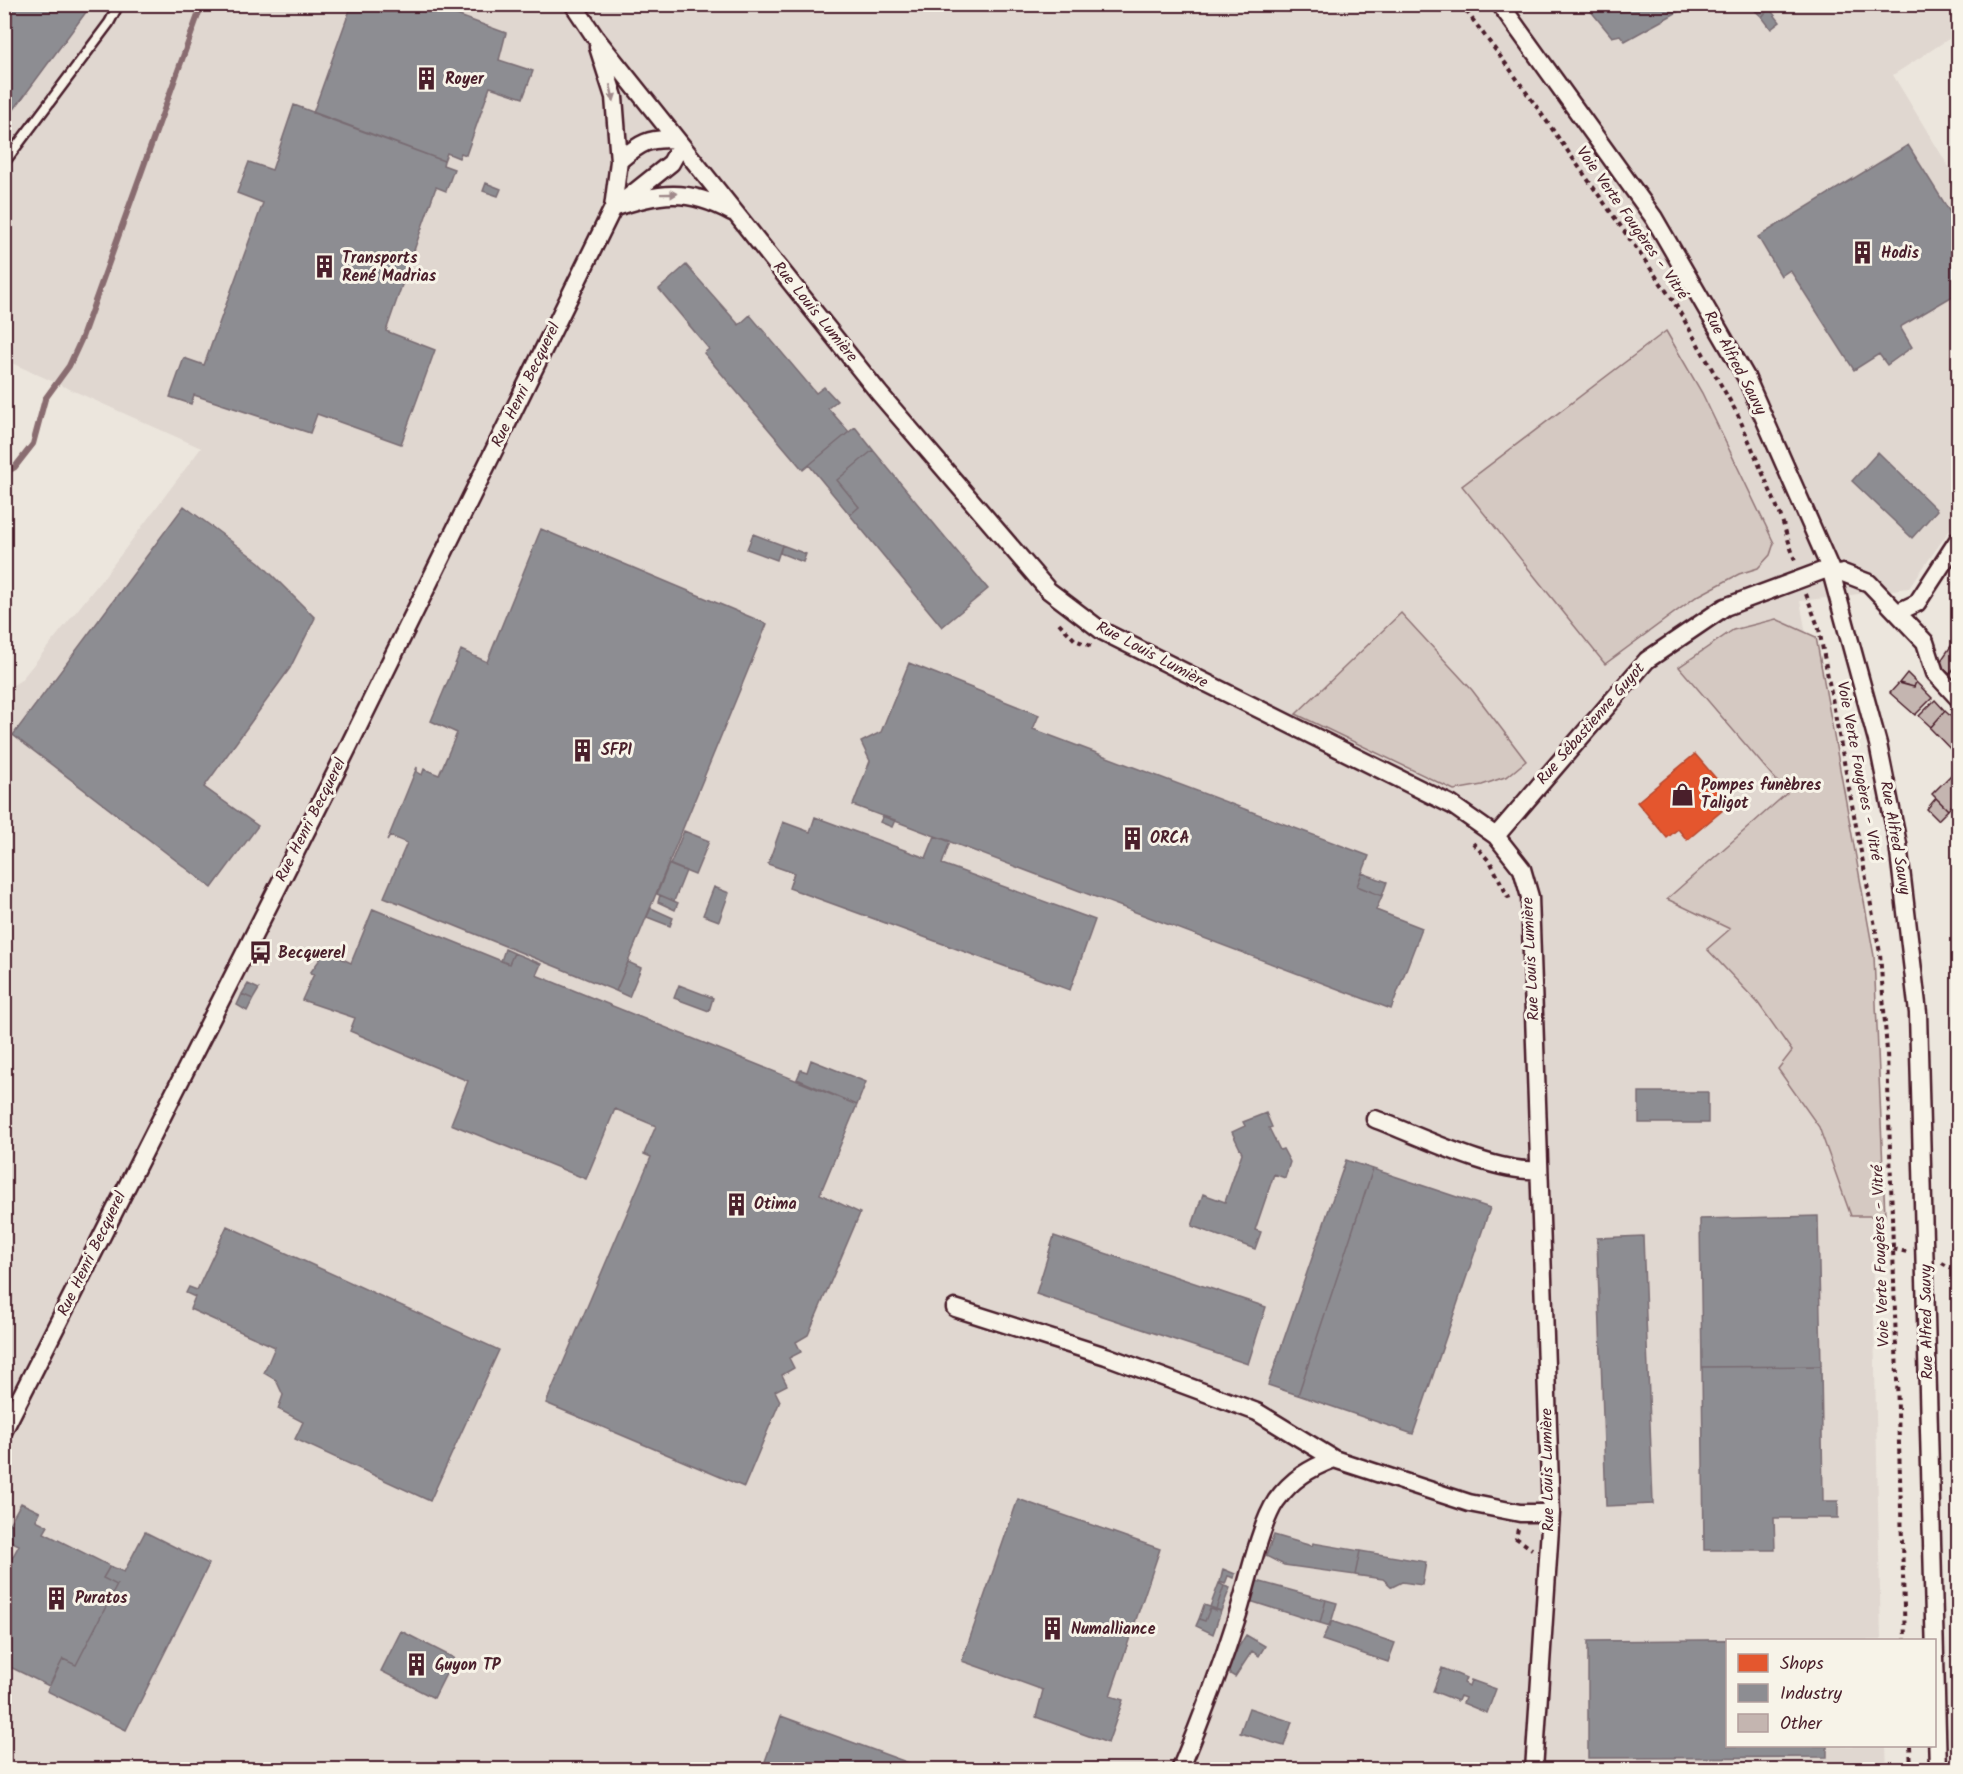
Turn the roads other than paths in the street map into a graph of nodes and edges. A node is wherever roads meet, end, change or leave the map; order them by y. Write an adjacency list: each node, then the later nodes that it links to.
1 (119, 4): 7 (lane)
2 (573, 4): 4 (street, Rue Louis Lumière)
3 (1500, 4): 11 (street, Rue Alfred Sauvy)
4 (595, 37): 5 (street, Rue Louis Lumière); 6 (street, Rue Henri Becquerel, one-way to 6)
5 (679, 142): 6 (street); 8 (street, Rue Henri Becquerel); 9 (street, Rue Louis Lumière)
6 (619, 161): 8 (street, Rue Henri Becquerel)
7 (4, 163)
8 (613, 208): 9 (street, one-way to 9); 18 (street, Rue Henri Becquerel)
9 (736, 214): 14 (street, Rue Louis Lumière)
10 (1959, 540): 12 (street)
11 (1831, 571): 12 (street); 14 (street, Rue Sébastienne Guyot); 21 (street, Rue Alfred Sauvy)
12 (1898, 612): 13 (street)
13 (1959, 698)
14 (1496, 836): 16 (street, Rue Louis Lumière)
15 (1375, 1119): 16 (street)
16 (1539, 1170): 20 (street, Rue Louis Lumière)
17 (955, 1308): 19 (street)
18 (4, 1430)
19 (1334, 1459): 20 (street); 23 (street)
20 (1551, 1513): 24 (street, Rue Louis Lumière)
21 (1935, 1639)
22 (1936, 1694): 25 (street, Rue Alfred Sauvy)
23 (1180, 1770)
24 (1534, 1770)
25 (1938, 1770)

